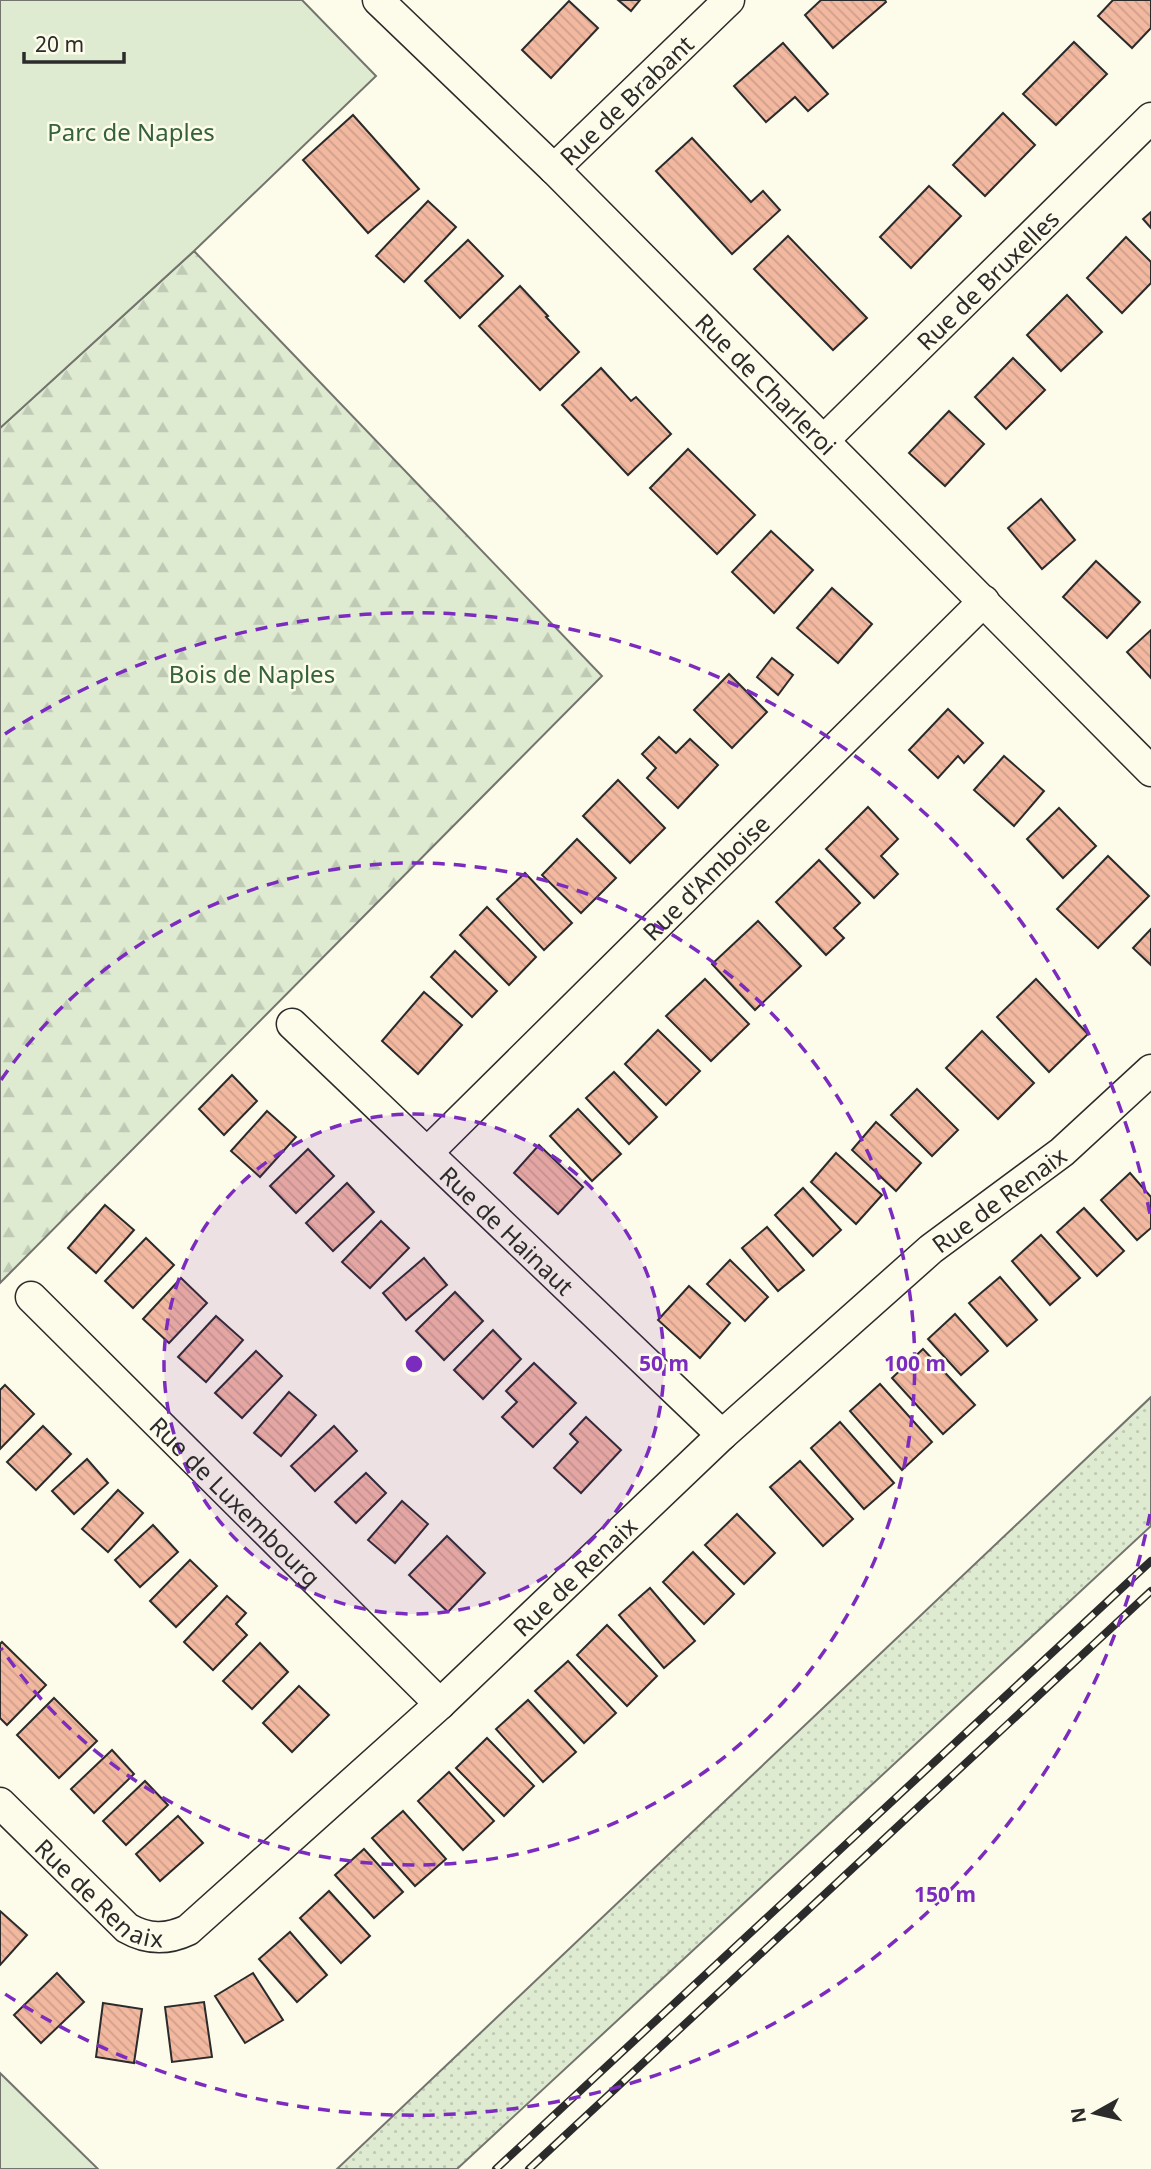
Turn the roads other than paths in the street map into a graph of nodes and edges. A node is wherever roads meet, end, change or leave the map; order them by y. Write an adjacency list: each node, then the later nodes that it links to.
1 (377, 0): 4 (street, Rue de Charleroi)
2 (729, 0): 4 (street, Rue de Brabant)
3 (1151, 118): 5 (street, Rue de Bruxelles)
4 (554, 169): 5 (street, Rue de Charleroi)
5 (824, 440): 6 (street, Rue de Charleroi)
6 (984, 601): 7 (street, Rue de Charleroi); 10 (street, Rue d'Amboise)
7 (1151, 771)
8 (292, 1024): 10 (street, Rue de Hainaut)
9 (1151, 1070): 12 (street, Rue de Renaix)
10 (427, 1153): 12 (street, Rue de Hainaut)
11 (31, 1297): 13 (street, Rue de Luxembourg)
12 (722, 1435): 13 (street, Rue de Renaix)
13 (440, 1704): 14 (street, Rue de Renaix)
14 (0, 1803)

